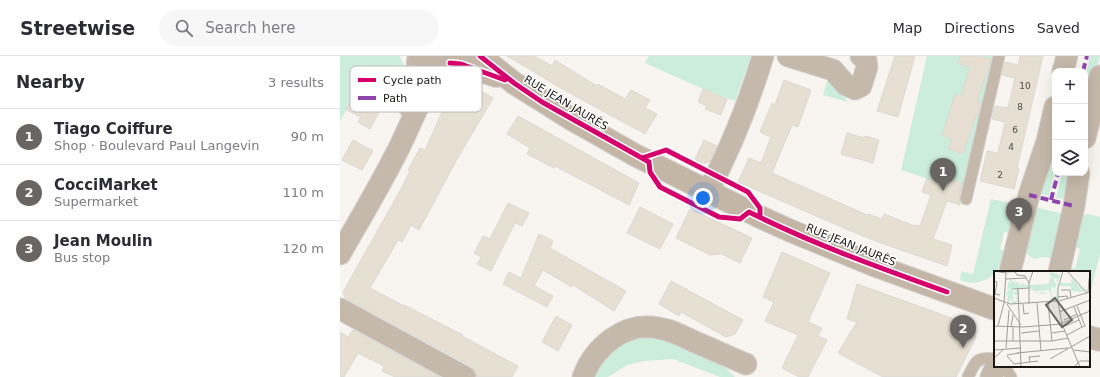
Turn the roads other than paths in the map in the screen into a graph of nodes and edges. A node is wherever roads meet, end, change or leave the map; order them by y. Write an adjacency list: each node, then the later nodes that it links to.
1 (420, 56): 9 (main road); 10 (street)
2 (480, 56): 16 (main road)
3 (763, 56): 23 (street)
4 (788, 56): 13 (street)
5 (856, 56): 13 (street)
6 (861, 56): 13 (street)
7 (999, 56): 24 (lane)
8 (1067, 56): 12 (street)
9 (451, 61): 11 (main road)
10 (418, 66)
11 (468, 66)
12 (1064, 68)
13 (833, 70)
14 (482, 71): 16 (main road)
15 (1100, 76): 20 (street)
16 (514, 83): 23 (main road, RUE JEAN JAURÈS)
17 (408, 112): 21 (street)
18 (416, 112): 21 (street)
19 (1052, 120): 26 (street)
20 (1088, 126)
21 (399, 148): 25 (street)
22 (1078, 176): 27 (street)
23 (708, 191): 29 (main road, RUE JEAN JAURÈS)
24 (966, 200)
25 (340, 254)
26 (1010, 271)
27 (1059, 271)
28 (340, 309): 36 (street)
29 (994, 309)
30 (1090, 337): 31 (main road)
31 (1100, 340)
32 (994, 359): 38 (lane)
33 (746, 364): 37 (street)
34 (996, 367): 39 (street)
35 (1005, 367): 40 (lane)
36 (465, 377)
37 (583, 377)
38 (968, 377)
39 (991, 377)
40 (1011, 377)

